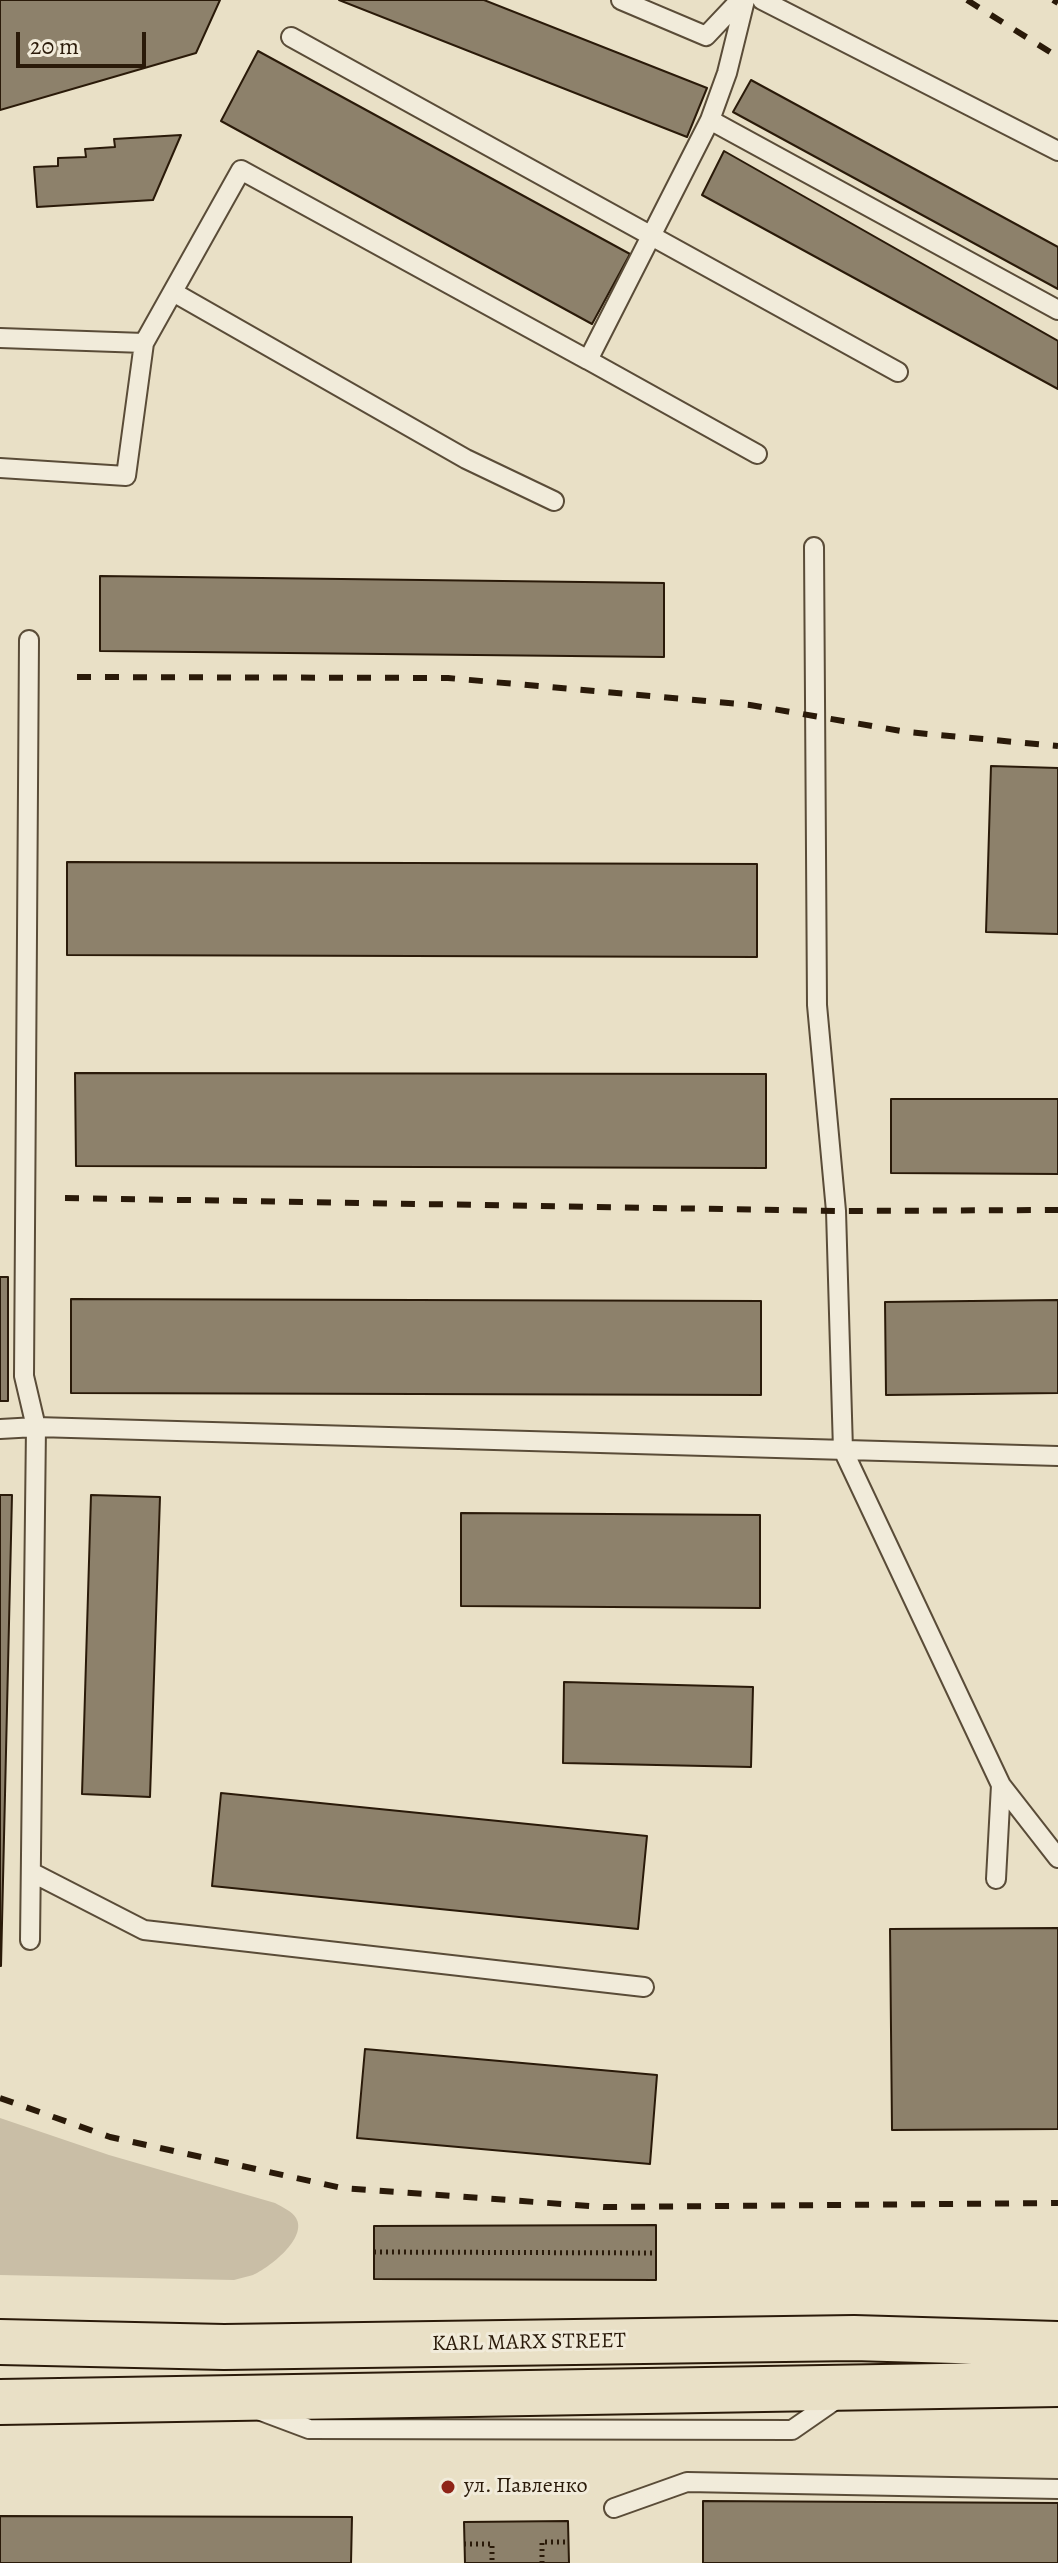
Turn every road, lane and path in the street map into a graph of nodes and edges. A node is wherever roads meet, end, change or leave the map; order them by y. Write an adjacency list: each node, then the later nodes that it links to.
1 (621, 0): 2 (lane)
2 (743, 0): 5 (lane)
3 (762, 0): 6 (lane)
4 (291, 37): 7 (lane)
5 (710, 120): 7 (lane); 9 (lane)
6 (1058, 151)
7 (652, 235): 12 (lane); 13 (lane)
8 (173, 292): 11 (lane); 12 (lane); 16 (lane)
9 (1058, 310)
10 (0, 338): 11 (lane)
11 (144, 343): 15 (lane)
12 (588, 360): 14 (lane)
13 (898, 372)
14 (757, 454)
15 (0, 468)
16 (554, 501)
17 (814, 547): 21 (lane)
18 (29, 640): 19 (lane)
19 (36, 1427): 20 (lane); 21 (lane); 25 (lane)
20 (0, 1429)
21 (843, 1450): 22 (lane); 23 (lane)
22 (1058, 1456)
23 (1001, 1785): 24 (lane); 26 (lane)
24 (1058, 1858)
25 (31, 1872): 27 (lane); 28 (lane)
26 (996, 1879)
27 (30, 1940)
28 (644, 1987)
29 (374, 2252): 30 (path)
30 (656, 2253)
31 (0, 2342): 32 (main road, KARL MARX STREET)
32 (1058, 2344)
33 (1058, 2384): 34 (main road)
34 (0, 2402)
35 (1058, 2489): 36 (lane)
36 (614, 2508)
37 (568, 2542): 40 (path)
38 (464, 2544): 39 (path)
39 (492, 2563)
40 (542, 2563)

